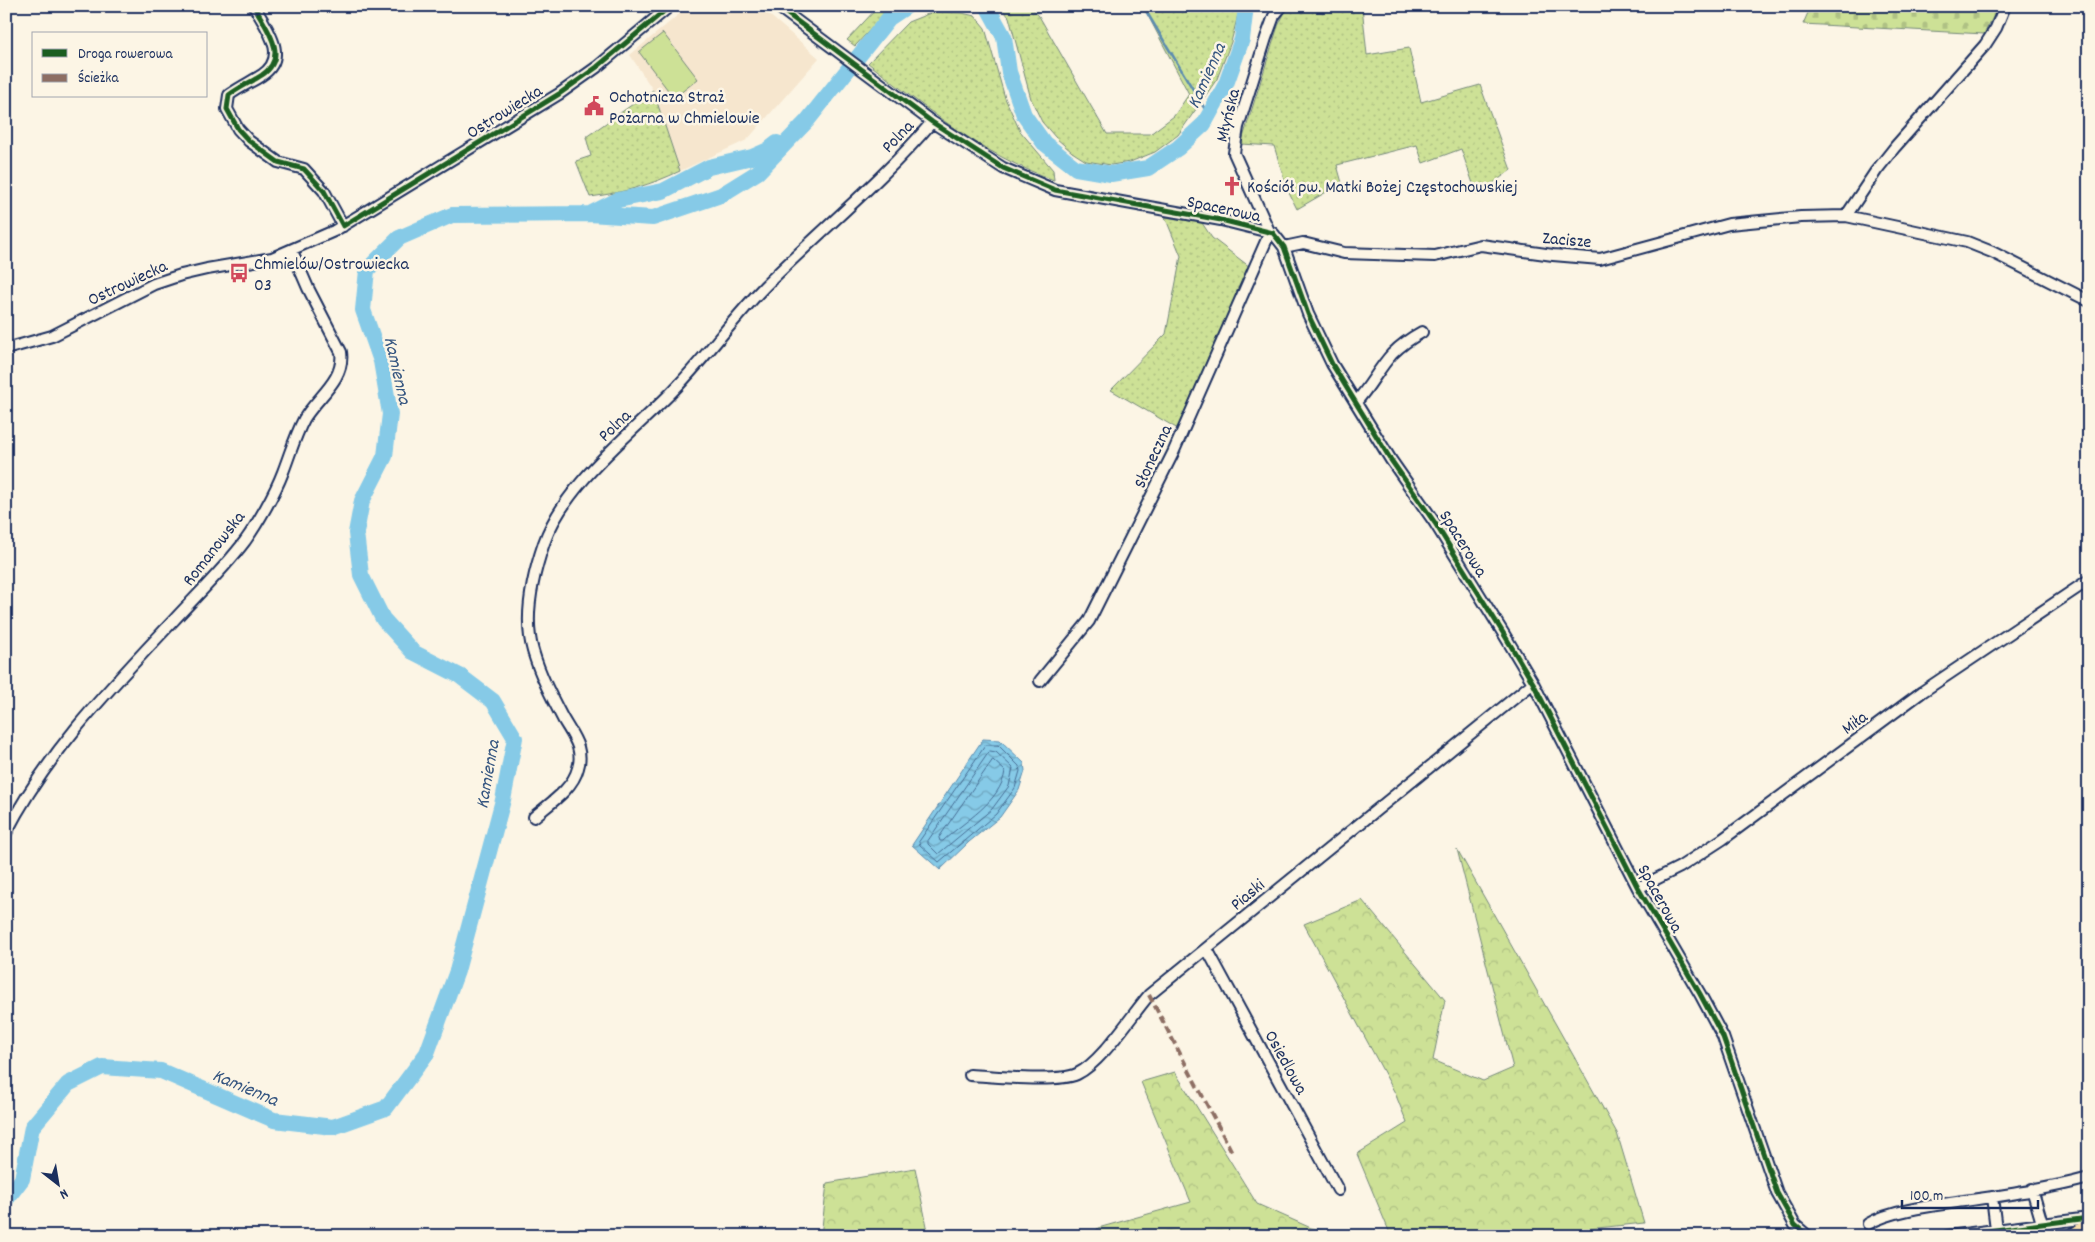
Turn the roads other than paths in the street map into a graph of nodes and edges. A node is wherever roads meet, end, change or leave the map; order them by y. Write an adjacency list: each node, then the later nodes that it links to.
1 (254, 6): 8 (street)
2 (670, 6): 8 (street, Ostrowiecka)
3 (777, 6): 6 (street, Spacerowa)
4 (1282, 6): 9 (street, Młyńska)
5 (2005, 6): 7 (street)
6 (932, 122): 9 (street, Spacerowa); 19 (street, Polna)
7 (1846, 216): 10 (street, Zacisze); 12 (street, Zacisze)
8 (343, 226): 11 (street, Ostrowiecka)
9 (1269, 231): 10 (street, Spacerowa); 17 (street, Słoneczna)
10 (1284, 248): 15 (street, Spacerowa)
11 (292, 251): 14 (street, Ostrowiecka); 20 (street, Romanowska)
12 (2089, 301)
13 (1422, 332): 15 (street)
14 (6, 349)
15 (1356, 402): 18 (street, Spacerowa)
16 (2089, 580): 21 (street, Miła)
17 (1040, 681)
18 (1533, 683): 21 (street, Spacerowa); 22 (street, Piaski)
19 (534, 817)
20 (6, 833)
21 (1638, 888): 33 (street, Spacerowa)
22 (1207, 949): 23 (street, Piaski); 26 (street, Osiedlowa)
23 (970, 1075)
24 (2089, 1178): 25 (street)
25 (2032, 1189): 27 (street); 30 (street)
26 (1338, 1190)
27 (1992, 1197): 29 (street); 32 (street)
28 (2089, 1218): 30 (street)
29 (1868, 1224)
30 (2042, 1224): 32 (street)
31 (2089, 1224): 35 (main road)
32 (1996, 1229): 34 (street)
33 (1808, 1236)
34 (1948, 1236)
35 (2072, 1236)

